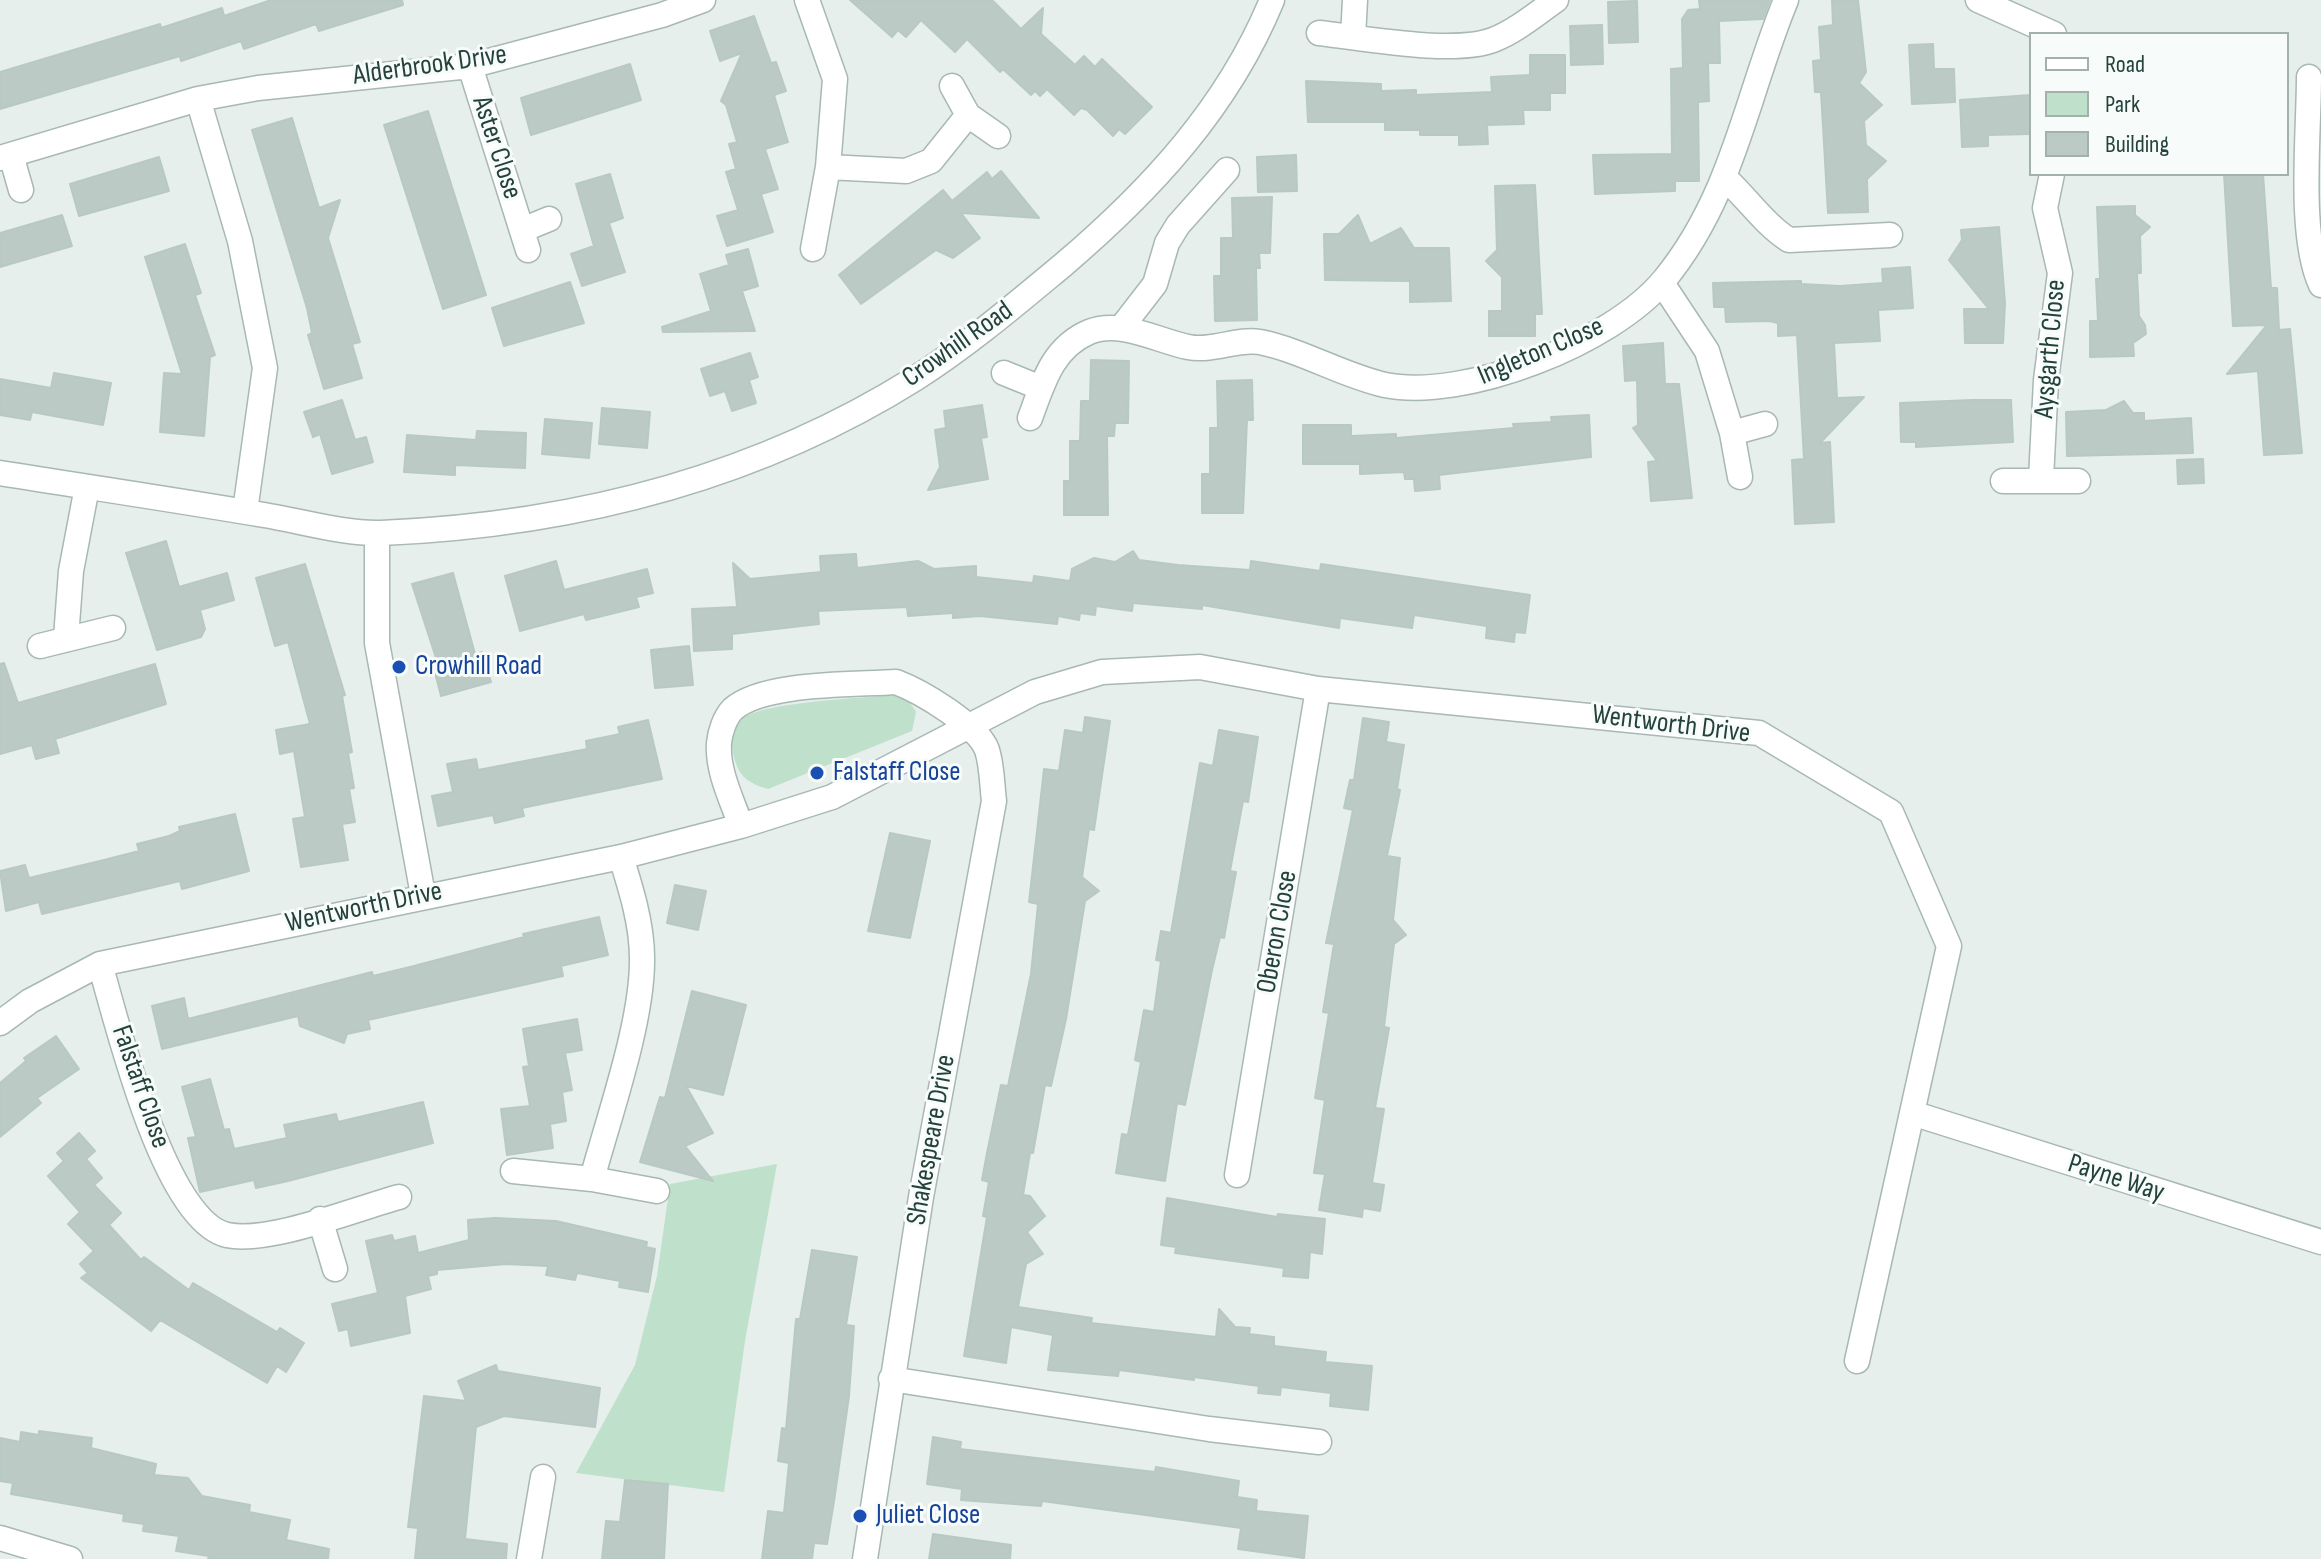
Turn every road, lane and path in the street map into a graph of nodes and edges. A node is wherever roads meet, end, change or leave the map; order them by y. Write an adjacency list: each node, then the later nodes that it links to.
1 (703, 0): 11 (street, Alderbrook Drive)
2 (807, 0): 18 (street)
3 (1272, 0): 41 (street, Crowhill Road)
4 (1355, 0): 10 (street)
5 (1556, 0): 10 (street)
6 (1786, 0): 21 (street, Ingleton Close)
7 (1978, 0): 8 (street)
8 (2050, 32)
9 (1319, 33): 10 (street)
10 (1353, 37)
11 (470, 66): 14 (street, Alderbrook Drive); 23 (street, Aster Close)
12 (2306, 78): 27 (street)
13 (952, 86): 15 (street)
14 (198, 99): 17 (street, Alderbrook Drive); 40 (street)
15 (968, 115): 16 (street); 18 (street)
16 (998, 136)
17 (5, 157): 22 (street, Alderbrook Drive)
18 (828, 167): 25 (street)
19 (1227, 170): 28 (street)
20 (2052, 176): 36 (street, Aysgarth Close)
21 (1724, 177): 24 (street); 26 (street, Ingleton Close)
22 (21, 190)
23 (549, 219)
24 (1890, 235)
25 (813, 249)
26 (1662, 283): 28 (street, Ingleton Close); 33 (street)
27 (2321, 285)
28 (1121, 328): 30 (street, Ingleton Close)
29 (1004, 373): 30 (street)
30 (1041, 388): 31 (street, Ingleton Close)
31 (1030, 418)
32 (1765, 424): 33 (street)
33 (1732, 433): 35 (street)
34 (0, 473): 39 (street, Crowhill Road)
35 (1740, 477)
36 (2041, 479): 37 (street); 38 (street)
37 (2003, 481)
38 (2078, 481)
39 (87, 487): 40 (street, Crowhill Road); 43 (street)
40 (245, 511): 41 (street, Crowhill Road)
41 (377, 533): 49 (street)
42 (113, 628): 43 (street)
43 (66, 638): 44 (street)
44 (40, 646)
45 (1318, 689): 46 (street, Wentworth Drive); 52 (street, Wentworth Drive); 54 (street, Oberon Close)
46 (970, 727): 47 (street, Wentworth Drive); 47 (street); 62 (street, Shakespeare Drive)
47 (741, 826): 48 (street, Wentworth Drive)
48 (621, 857): 49 (street, Wentworth Drive); 55 (street)
49 (423, 895): 50 (street, Wentworth Drive)
50 (100, 964): 51 (street, Wentworth Drive); 58 (street, Falstaff Close)
51 (0, 1023)
52 (1912, 1113): 59 (street, Payne Way); 61 (street, Wentworth Drive)
53 (513, 1171): 55 (street)
54 (1237, 1175)
55 (592, 1179): 56 (street)
56 (657, 1191)
57 (399, 1197): 58 (street, Falstaff Close)
58 (320, 1219): 60 (street)
59 (2321, 1242)
60 (335, 1269)
61 (1857, 1361)
62 (891, 1379): 63 (street); 68 (street, Shakespeare Drive)
63 (1319, 1442)
64 (543, 1477): 67 (street)
65 (0, 1538): 66 (street)
66 (70, 1559)
67 (529, 1559)
68 (865, 1559)

